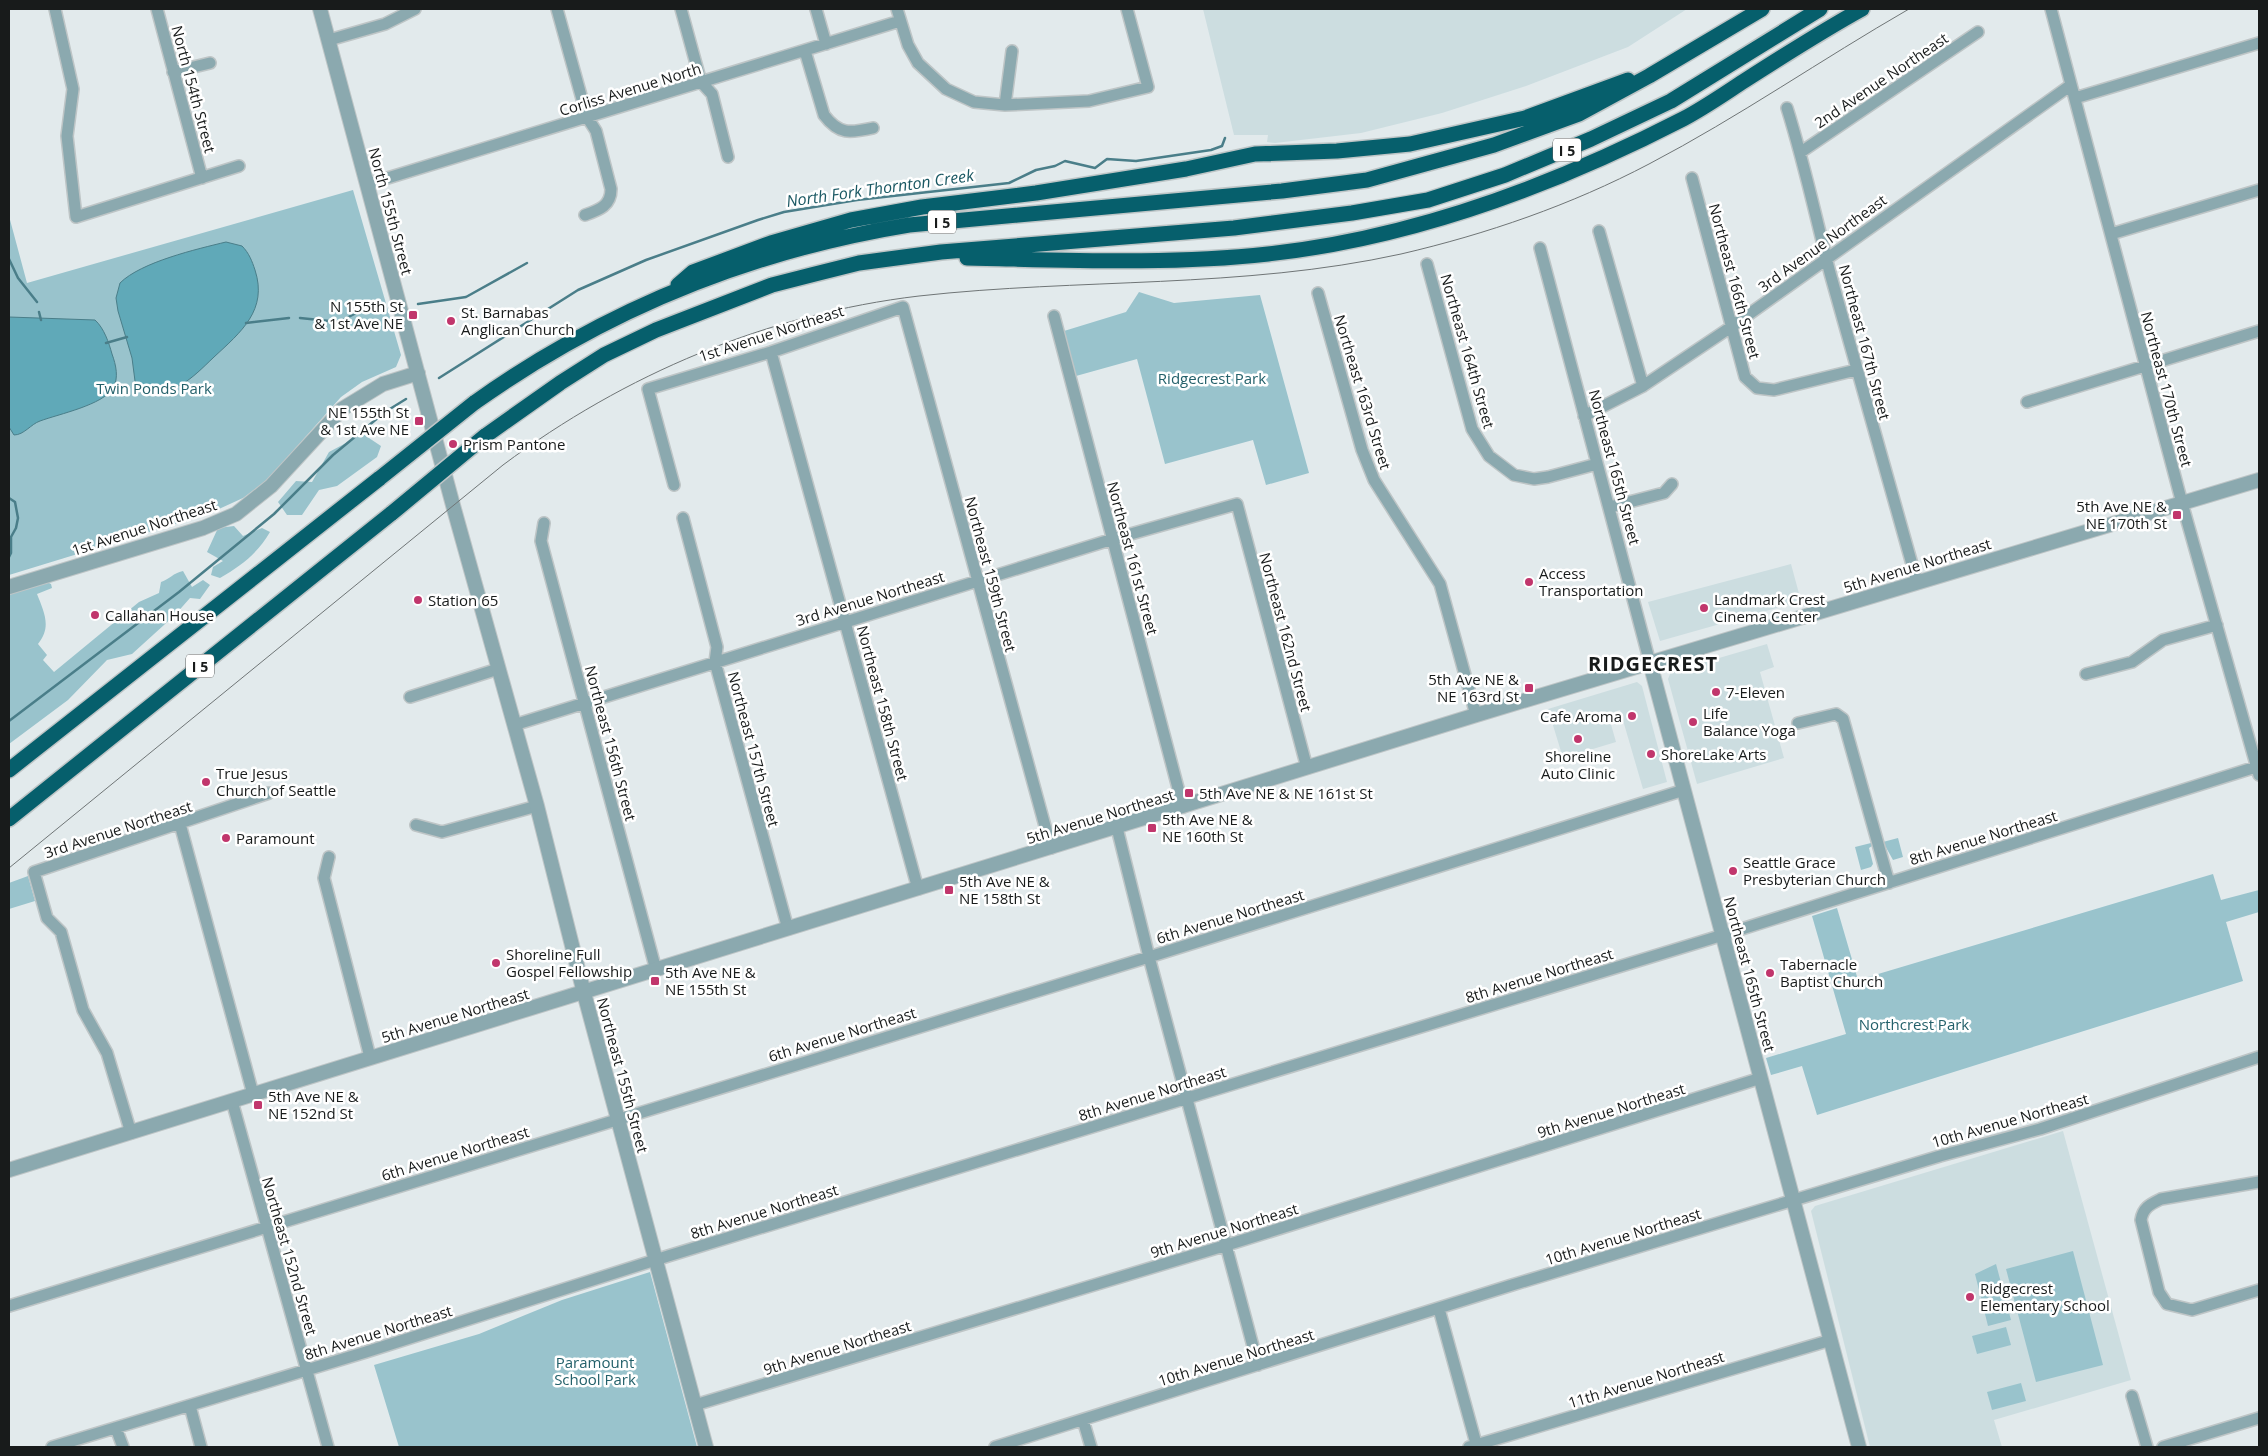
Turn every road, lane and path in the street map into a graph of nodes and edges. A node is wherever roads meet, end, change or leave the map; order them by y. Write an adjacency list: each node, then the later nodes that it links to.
1 (55, 9): 34 (street)
2 (157, 9): 22 (street, North 154th Street)
3 (320, 9): 16 (street, North 155th Street)
4 (415, 9): 16 (street)
5 (557, 9): 29 (street)
6 (680, 9): 24 (street)
7 (816, 9): 18 (street)
8 (897, 9): 14 (street)
9 (1128, 9): 27 (street)
10 (1762, 9): 23 (highway, I 5)
11 (1820, 9): 42 (highway, I 5)
12 (1862, 9): 42 (highway)
13 (2052, 9): 25 (street, Northeast 170th Street)
14 (900, 21): 18 (street, Corliss Avenue North); 27 (street)
15 (1978, 32): 31 (street, 2nd Avenue Northeast)
16 (329, 40): 36 (street, North 155th Street)
17 (2259, 43): 26 (street)
18 (826, 44): 19 (street, Corliss Avenue North)
19 (805, 50): 24 (street, Corliss Avenue North); 30 (street)
20 (1012, 51): 27 (street)
21 (210, 63): 22 (street)
22 (174, 72): 34 (street, North 154th Street)
23 (1649, 76): 45 (highway, I 5); 45 (highway)
24 (701, 82): 29 (street, Corliss Avenue North); 32 (street)
25 (2072, 85): 26 (street, Northeast 170th Street); 43 (street, 3rd Avenue Northeast)
26 (2075, 98): 40 (street, Northeast 170th Street)
27 (1006, 105)
28 (1788, 108): 31 (street, Northeast 167th Street)
29 (587, 117): 36 (street, Corliss Avenue North); 38 (street)
30 (873, 128)
31 (1801, 152): 43 (street, Northeast 167th Street)
32 (728, 157)
33 (238, 166): 34 (street)
34 (202, 178)
35 (1692, 178): 49 (street, Northeast 166th Street)
36 (368, 184): 54 (street, North 155th Street)
37 (2259, 190): 40 (street)
38 (585, 215)
39 (1599, 231): 55 (street)
40 (2111, 234): 52 (street, Northeast 170th Street)
41 (1540, 248): 57 (street, Northeast 165th Street)
42 (903, 257): 90 (highway, I 5, bridge)
43 (1826, 257): 49 (street, 3rd Avenue Northeast); 53 (street, Northeast 167th Street)
44 (1427, 264): 58 (street, Northeast 164th Street)
45 (670, 292): 85 (highway, I 5, bridge)
46 (1318, 293): 80 (street, Northeast 163rd Street)
47 (903, 307): 51 (street, 1st Avenue Northeast); 69 (street, Northeast 159th Street)
48 (1054, 316): 68 (street, Northeast 161st Street)
49 (1731, 327): 53 (street, Northeast 166th Street); 55 (street, 3rd Avenue Northeast)
50 (2259, 331): 52 (street)
51 (771, 352): 61 (street, 1st Avenue Northeast); 72 (street, Northeast 158th Street)
52 (2146, 365): 56 (street); 62 (street, Northeast 170th Street)
53 (1856, 370): 70 (street, Northeast 167th Street)
54 (418, 373): 65 (street, North 155th Street); 71 (street, 1st Avenue Northeast)
55 (1643, 386): 57 (street, 3rd Avenue Northeast)
56 (2027, 402)
57 (1584, 416): 58 (street, Northeast 165th Street)
58 (1596, 464): 64 (street, Northeast 165th Street)
59 (2259, 480): 62 (street, 5th Avenue Northeast)
60 (1672, 484): 64 (street)
61 (674, 485)
62 (2182, 503): 70 (street, 5th Avenue Northeast); 73 (street, Northeast 170th Street)
63 (1237, 504): 68 (street, 3rd Avenue Northeast); 83 (street, Northeast 162nd Street)
64 (1610, 507): 75 (street, Northeast 165th Street)
65 (454, 509): 76 (street, Northeast 155th Street)
66 (683, 518): 74 (street, Northeast 157th Street)
67 (544, 523): 79 (street, Northeast 156th Street)
68 (1113, 538): 69 (street, 3rd Avenue Northeast); 89 (street, Northeast 161st Street)
69 (977, 580): 72 (street, 3rd Avenue Northeast); 94 (street, Northeast 159th Street)
70 (1917, 582): 75 (street, 5th Avenue Northeast)
71 (9, 588)
72 (845, 622): 74 (street, 3rd Avenue Northeast); 97 (street, Northeast 158th Street)
73 (2217, 625): 77 (street); 84 (street, Northeast 170th Street)
74 (715, 662): 79 (street, 3rd Avenue Northeast); 98 (street, Northeast 157th Street)
75 (1650, 663): 80 (street, 5th Avenue Northeast); 86 (street, Northeast 165th Street)
76 (498, 669): 78 (street); 82 (street, Northeast 155th Street)
77 (2086, 674)
78 (410, 697)
79 (584, 703): 82 (street, 3rd Avenue Northeast); 101 (street, Northeast 156th Street)
80 (1476, 715): 83 (street, 5th Avenue Northeast)
81 (1798, 723): 96 (street)
82 (514, 725): 88 (street, Northeast 155th Street)
83 (1307, 768): 89 (street, 5th Avenue Northeast)
84 (2259, 769): 96 (street, 8th Avenue Northeast)
85 (9, 770)
86 (1684, 790): 99 (street, Northeast 165th Street); 100 (street, 6th Avenue Northeast)
87 (268, 793): 91 (street, 3rd Avenue Northeast)
88 (537, 806): 92 (street); 102 (street, Northeast 155th Street)
89 (1183, 807): 93 (street, 5th Avenue Northeast)
90 (9, 818)
91 (180, 824): 106 (street); 110 (street, 3rd Avenue Northeast)
92 (416, 825)
93 (1117, 828): 94 (street, 5th Avenue Northeast); 100 (street)
94 (1051, 848): 97 (street, 5th Avenue Northeast)
95 (329, 857): 103 (street)
96 (1888, 883): 99 (street, 8th Avenue Northeast)
97 (918, 889): 98 (street, 5th Avenue Northeast)
98 (788, 929): 101 (street, 5th Avenue Northeast)
99 (1723, 935): 105 (street, Northeast 165th Street); 107 (street, 8th Avenue Northeast)
100 (1149, 957): 107 (street); 109 (street, 6th Avenue Northeast)
101 (656, 970): 102 (street, 5th Avenue Northeast)
102 (584, 993): 103 (street, 5th Avenue Northeast); 109 (street, Northeast 155th Street)
103 (370, 1057): 106 (street, 5th Avenue Northeast)
104 (2259, 1057): 113 (street, 10th Avenue Northeast)
105 (1761, 1078): 113 (street, Northeast 165th Street); 115 (street, 9th Avenue Northeast)
106 (253, 1094): 108 (street, 5th Avenue Northeast)
107 (1188, 1098): 115 (street); 116 (street, 8th Avenue Northeast)
108 (232, 1101): 110 (street, 5th Avenue Northeast); 114 (street, Northeast 152nd Street)
109 (618, 1118): 114 (street, 6th Avenue Northeast); 116 (street, Northeast 155th Street)
110 (131, 1133): 111 (street, 5th Avenue Northeast)
111 (9, 1170)
112 (2259, 1182): 117 (street)
113 (1794, 1201): 119 (street, 10th Avenue Northeast); 120 (street, Northeast 165th Street)
114 (266, 1228): 118 (street, 6th Avenue Northeast); 122 (street, Northeast 152nd Street)
115 (1227, 1245): 121 (street); 124 (street, 9th Avenue Northeast)
116 (657, 1259): 122 (street, 8th Avenue Northeast); 124 (street, Northeast 155th Street)
117 (2259, 1290)
118 (9, 1306)
119 (1438, 1309): 121 (street, 10th Avenue Northeast); 129 (street)
120 (1831, 1340): 129 (street, 11th Avenue Northeast); 137 (street, Northeast 165th Street)
121 (1258, 1365): 127 (street, 10th Avenue Northeast)
122 (307, 1370): 125 (street, 8th Avenue Northeast); 133 (street, Northeast 152nd Street)
123 (2132, 1396): 138 (street)
124 (695, 1405): 134 (street, Northeast 155th Street)
125 (190, 1406): 128 (street, 8th Avenue Northeast); 132 (street)
126 (2259, 1418): 139 (street)
127 (1084, 1420): 135 (street, 10th Avenue Northeast); 136 (street)
128 (116, 1428): 130 (street, 8th Avenue Northeast); 131 (street)
129 (1474, 1446)
130 (52, 1447)
131 (123, 1447)
132 (201, 1447)
133 (328, 1447)
134 (706, 1447)
135 (995, 1447)
136 (1091, 1447)
137 (1859, 1447)
138 (2147, 1447)
139 (2163, 1447)

